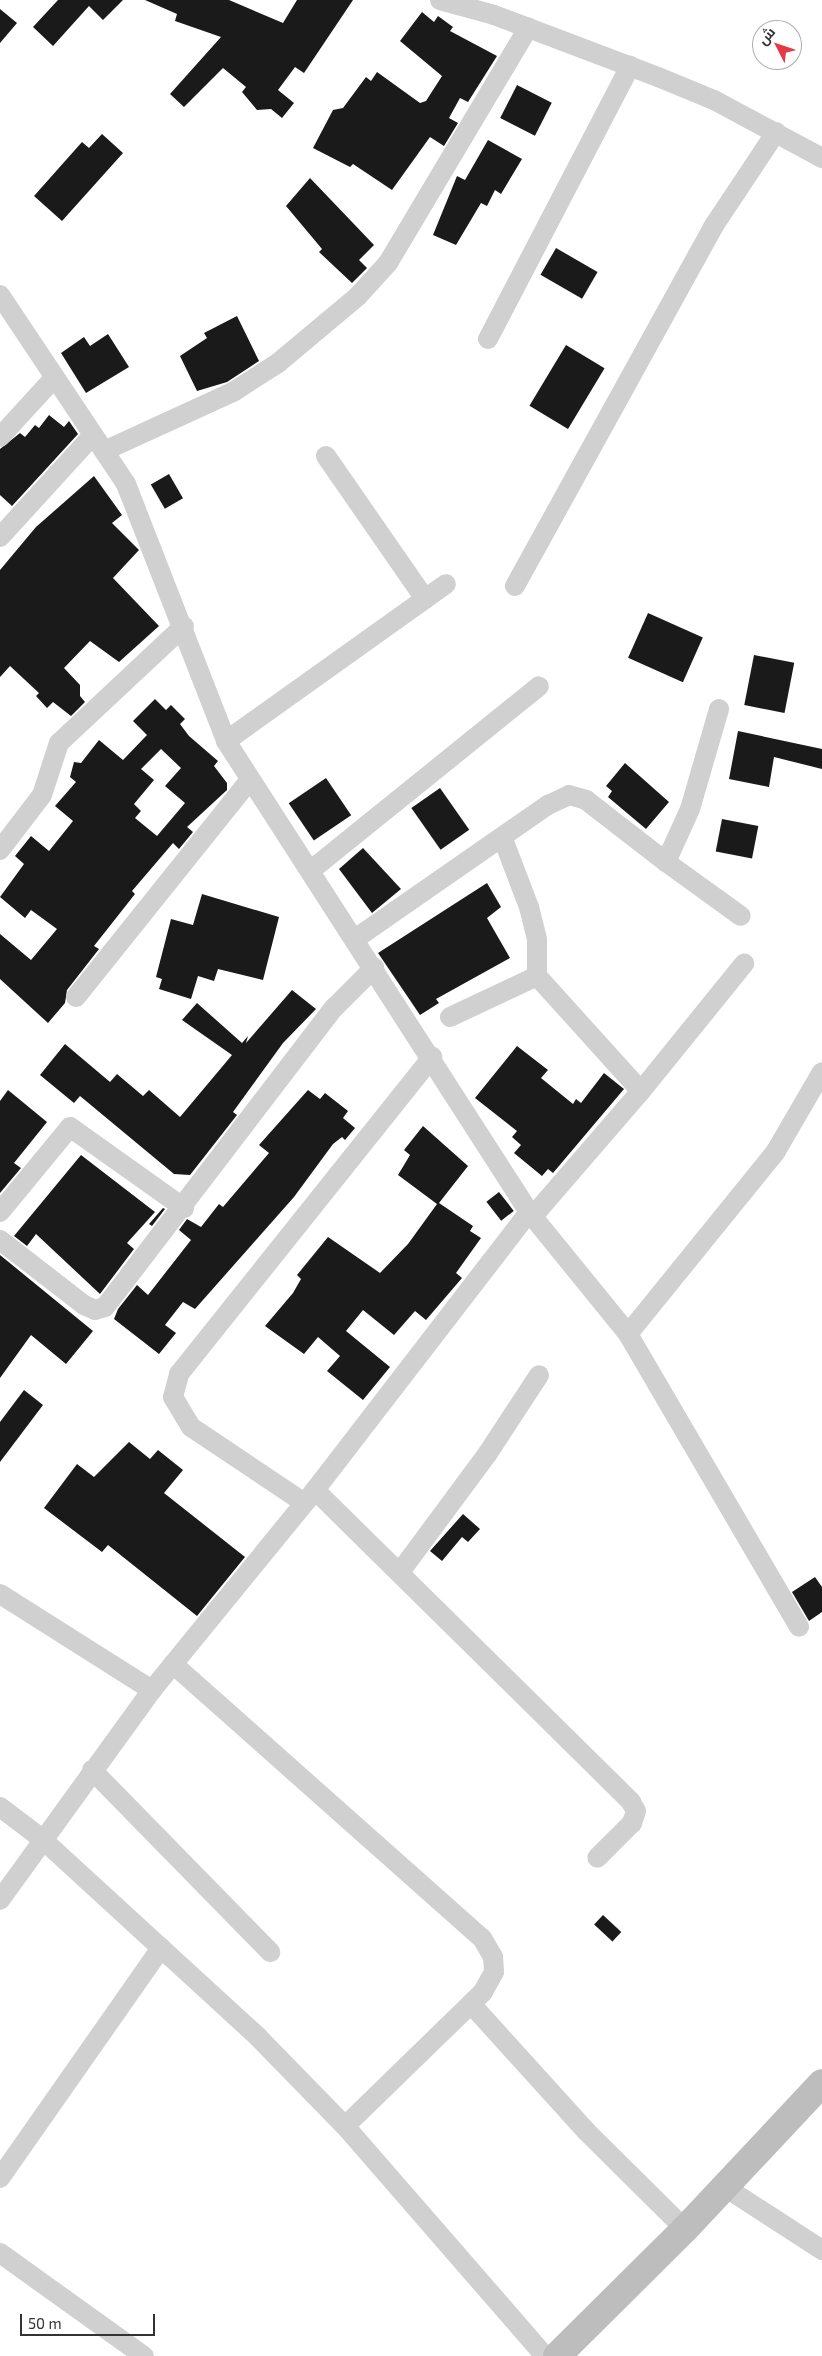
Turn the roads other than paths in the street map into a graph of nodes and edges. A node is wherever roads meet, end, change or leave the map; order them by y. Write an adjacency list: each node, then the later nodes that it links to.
1 (440, 0): 2 (street)
2 (528, 28): 3 (street); 11 (street)
3 (630, 66): 4 (street); 7 (street)
4 (776, 132): 5 (street); 15 (street)
5 (822, 158)
6 (0, 295): 8 (street)
7 (488, 338)
8 (54, 378): 9 (street); 10 (street)
9 (93, 434): 11 (street); 13 (street)
10 (0, 437)
11 (104, 451): 17 (street)
12 (326, 456): 16 (street)
13 (0, 537)
14 (446, 584): 16 (street)
15 (515, 586)
16 (425, 599): 20 (street)
17 (184, 626): 20 (street); 23 (street)
18 (539, 686): 25 (street)
19 (719, 709): 24 (street)
20 (226, 741): 21 (street)
21 (250, 780): 25 (street); 31 (street)
22 (503, 839): 24 (street); 27 (street); 30 (street)
23 (0, 850)
24 (666, 862): 26 (street)
25 (310, 871): 27 (street)
26 (741, 916)
27 (355, 939): 29 (street)
28 (744, 964): 35 (street)
29 (374, 968): 33 (street); 36 (street)
30 (537, 976): 32 (street); 35 (street)
31 (76, 997)
32 (450, 1017)
33 (432, 1057): 38 (street); 42 (street)
34 (822, 1072): 40 (street)
35 (641, 1091): 38 (street)
36 (184, 1208): 37 (street); 39 (street)
37 (0, 1212)
38 (531, 1214): 40 (street); 42 (street)
39 (0, 1240)
40 (628, 1334): 45 (street)
41 (539, 1375): 43 (street)
42 (309, 1496): 43 (street); 46 (street)
43 (400, 1572): 51 (street)
44 (0, 1594): 47 (street)
45 (800, 1627)
46 (173, 1664): 47 (street); 55 (street)
47 (152, 1690): 48 (street)
48 (92, 1770): 50 (street); 54 (street)
49 (0, 1807): 50 (street)
50 (41, 1838): 52 (street); 53 (street)
51 (597, 1858)
52 (0, 1900)
53 (161, 1948): 57 (street); 58 (street)
54 (270, 1952)
55 (471, 2004): 57 (street); 60 (street)
56 (822, 2083): 59 (street)
57 (345, 2126): 64 (street)
58 (0, 2178)
59 (726, 2186): 60 (street); 61 (street)
60 (685, 2229): 65 (street)
61 (822, 2250)
62 (0, 2253): 63 (street)
63 (144, 2356)
64 (545, 2356)
65 (557, 2356)

